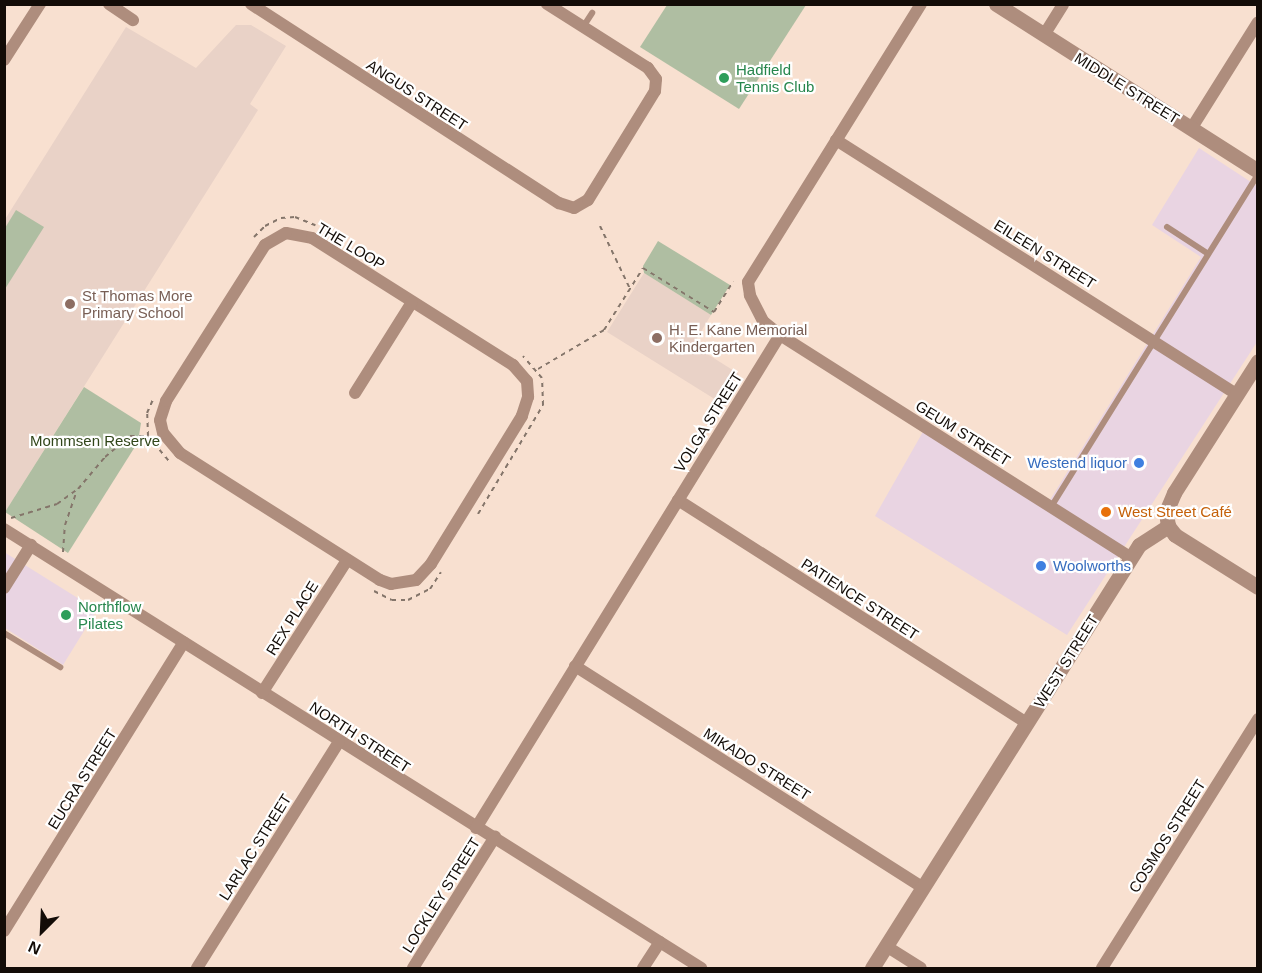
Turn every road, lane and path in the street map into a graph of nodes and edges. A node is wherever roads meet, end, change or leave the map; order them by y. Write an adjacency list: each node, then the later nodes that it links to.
1 (40, 4): 13 (street)
2 (109, 4): 9 (street)
3 (251, 4): 11 (street, ANGUS STREET)
4 (547, 4): 11 (street)
5 (921, 4): 15 (street)
6 (996, 4): 12 (street, MIDDLE STREET)
7 (1063, 4): 12 (street)
8 (592, 12): 11 (lane)
9 (133, 20)
10 (1257, 22): 14 (street)
11 (583, 27)
12 (1044, 35): 14 (street, MIDDLE STREET)
13 (4, 60)
14 (1191, 129): 16 (street, MIDDLE STREET)
15 (836, 140): 25 (street); 26 (street, EILEEN STREET)
16 (1257, 173): 21 (lane)
17 (600, 226): 23 (path)
18 (1167, 227): 21 (lane)
19 (322, 230): 20 (path)
20 (251, 243)
21 (1207, 253): 26 (lane)
22 (733, 282): 23 (path)
23 (630, 290): 29 (path)
24 (412, 302): 31 (street); 47 (street, THE LOOP); 47 (street, THE LOOP)
25 (780, 335): 36 (street, VOLGA STREET); 37 (street, GEUM STREET)
26 (1153, 341): 32 (street, EILEEN STREET); 37 (lane)
27 (518, 353): 29 (path)
28 (1257, 363): 32 (street)
29 (537, 370): 38 (path)
30 (156, 393): 33 (path)
31 (355, 393)
32 (1237, 394): 40 (street)
33 (148, 436): 34 (path); 35 (path)
34 (179, 467)
35 (78, 489): 39 (path); 44 (path)
36 (678, 500): 54 (street, VOLGA STREET); 58 (street, PATIENCE STREET)
37 (1051, 507): 46 (street, GEUM STREET)
38 (472, 522)
39 (19, 524)
40 (1168, 526): 46 (street, WEST STREET); 49 (street)
41 (4, 529): 42 (street, NORTH STREET)
42 (31, 545): 50 (street); 53 (street, NORTH STREET)
43 (53, 545): 44 (path)
44 (62, 551): 45 (path)
45 (67, 554)
46 (1131, 558): 58 (street, WEST STREET)
47 (347, 560): 56 (street, REX PLACE)
48 (442, 572): 51 (path)
49 (1257, 587)
50 (4, 588)
51 (369, 589)
52 (4, 633): 55 (lane)
53 (184, 642): 56 (street, NORTH STREET); 63 (street, EUCRA STREET)
54 (575, 666): 60 (street, VOLGA STREET); 62 (street, MIKADO STREET)
55 (60, 667)
56 (262, 693): 59 (street, NORTH STREET)
57 (1257, 720): 72 (street, COSMOS STREET)
58 (1027, 723): 62 (street, WEST STREET)
59 (339, 742): 60 (street, NORTH STREET); 66 (street, LARLAC STREET)
60 (476, 828): 61 (street, NORTH STREET)
61 (495, 837): 64 (street, NORTH STREET); 67 (street, LOCKLEY STREET)
62 (923, 888): 65 (street, WEST STREET)
63 (4, 931)
64 (660, 942): 68 (street); 69 (street, NORTH STREET)
65 (886, 946): 70 (street, WEST STREET); 71 (street)
66 (197, 969)
67 (413, 969)
68 (643, 969)
69 (701, 969)
70 (872, 969)
71 (921, 969)
72 (1102, 969)

